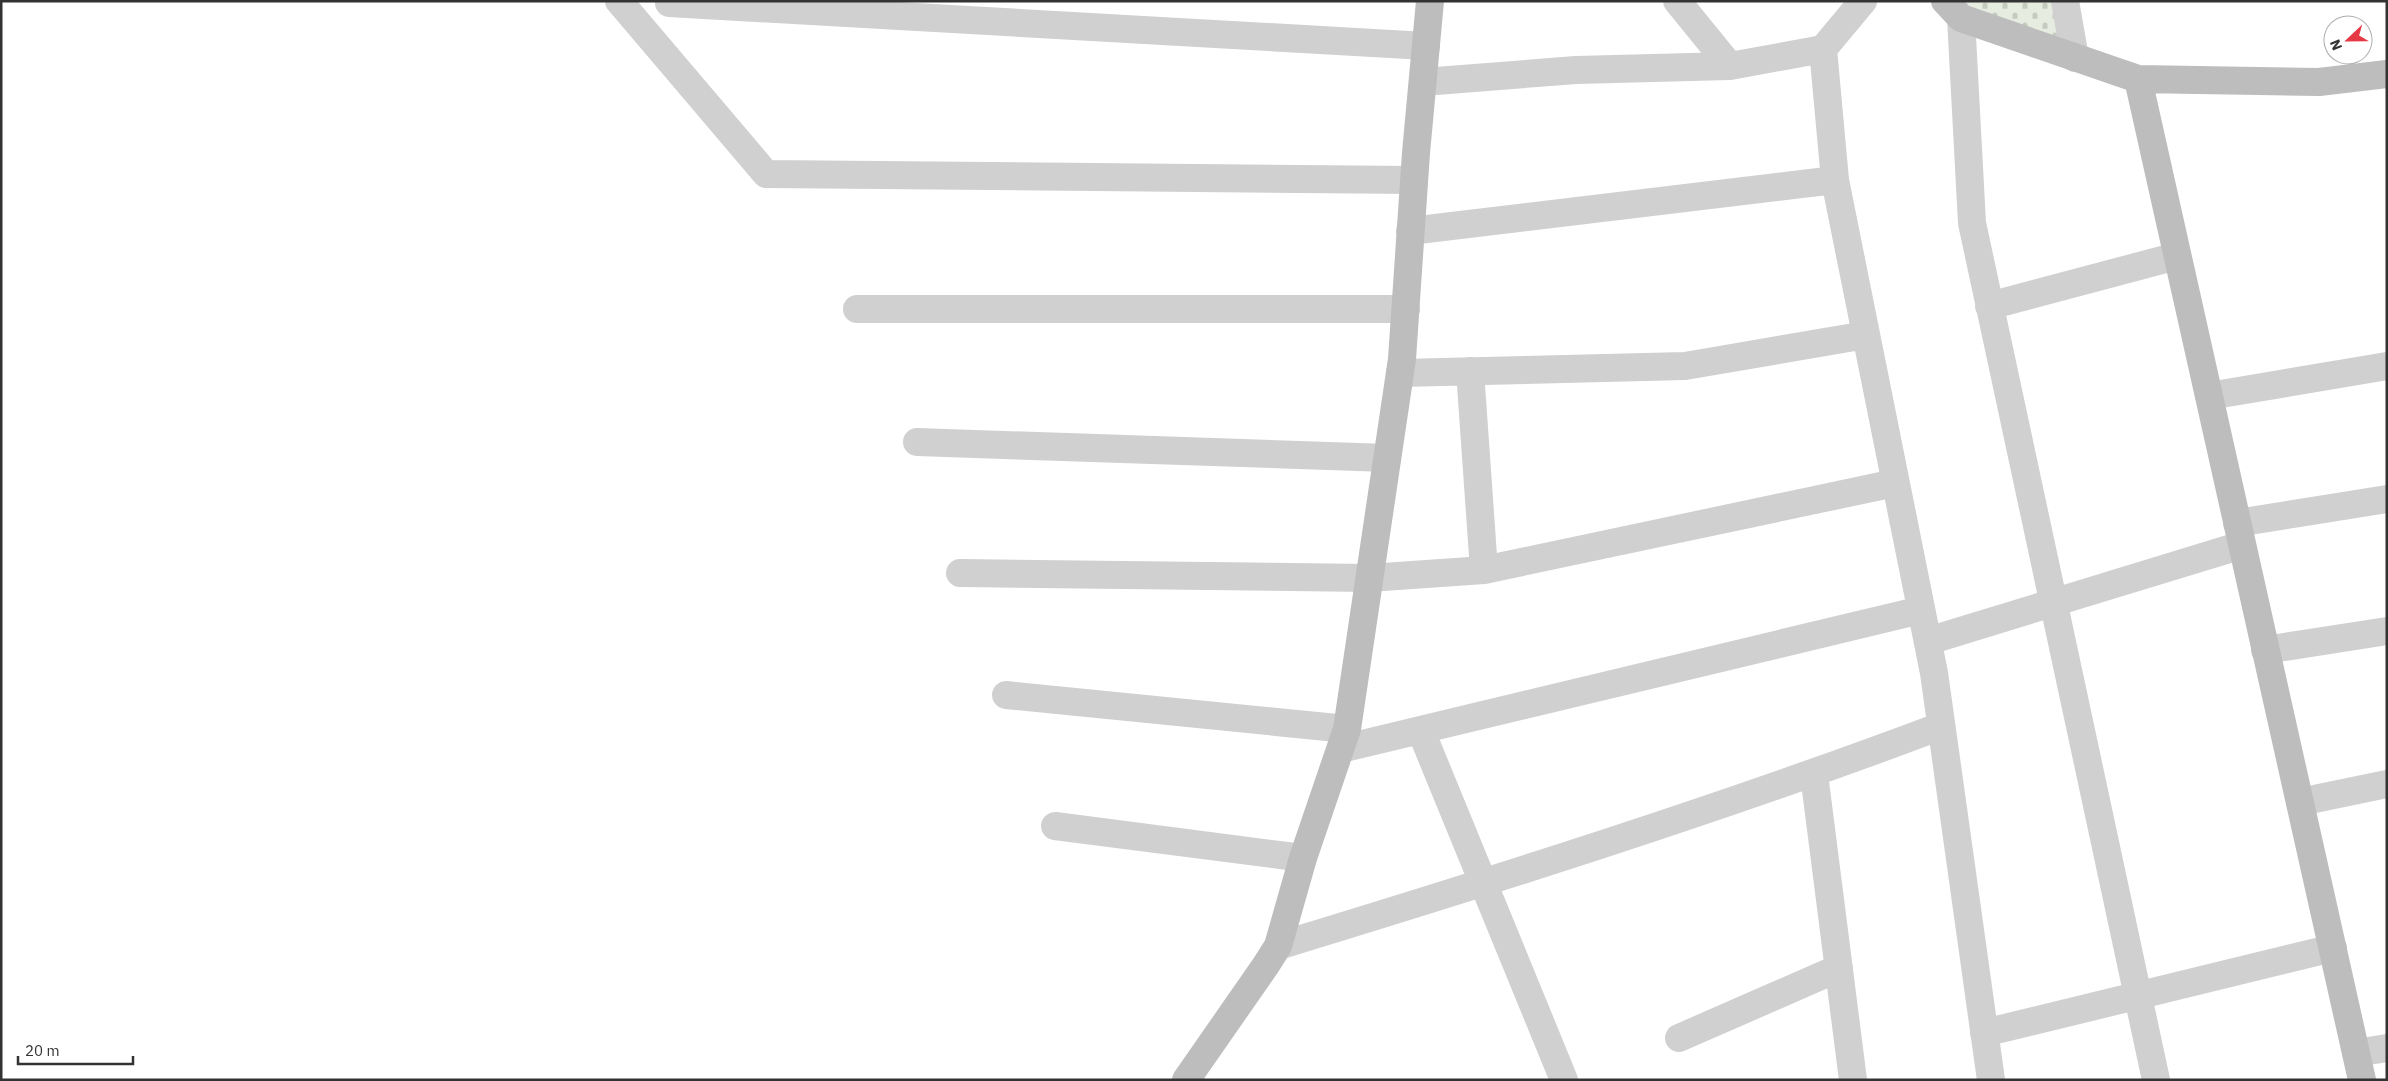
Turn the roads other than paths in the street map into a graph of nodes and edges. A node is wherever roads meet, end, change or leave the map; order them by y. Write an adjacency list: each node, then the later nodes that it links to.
1 (619, 1): 8 (street)
2 (1430, 1): 9 (street)
3 (1678, 1): 12 (street)
4 (1863, 1): 10 (street)
5 (2065, 1): 11 (street)
6 (670, 2): 8 (street); 9 (street)
7 (1953, 10): 11 (street); 20 (street)
8 (646, 34): 16 (street)
9 (1426, 46): 15 (street)
10 (1823, 49): 12 (street); 17 (street)
11 (2075, 58): 14 (street)
12 (1730, 66): 15 (street)
13 (2387, 74): 14 (street)
14 (2138, 79): 19 (street)
15 (1423, 82): 16 (street)
16 (1414, 180): 18 (street)
17 (1835, 180): 18 (street); 23 (street)
18 (1410, 231): 22 (street)
19 (2177, 256): 20 (street); 27 (street)
20 (1989, 306): 36 (street)
21 (857, 309): 22 (street)
22 (1406, 309): 26 (street)
23 (1866, 335): 25 (street); 30 (street)
24 (2387, 366): 27 (street)
25 (1470, 371): 26 (street); 33 (street)
26 (1400, 373): 29 (street)
27 (2208, 396): 32 (street)
28 (917, 442): 29 (street)
29 (1387, 458): 35 (street)
30 (1895, 483): 33 (street); 37 (street)
31 (2387, 499): 32 (street)
32 (2240, 534): 36 (street); 40 (street)
33 (1484, 570): 35 (street)
34 (960, 573): 35 (street)
35 (1369, 578): 44 (street)
36 (2053, 603): 39 (street); 54 (street)
37 (1921, 610): 39 (street); 43 (street)
38 (2387, 631): 40 (street)
39 (1928, 641): 42 (street)
40 (2266, 650): 47 (street)
41 (1006, 695): 44 (street)
42 (1941, 726): 45 (street); 55 (street)
43 (1421, 731): 44 (street); 50 (street)
44 (1344, 739): 49 (street)
45 (1814, 774): 50 (street); 53 (street)
46 (2387, 784): 47 (street)
47 (2300, 802): 52 (street)
48 (1056, 826): 49 (street)
49 (1303, 858): 51 (street)
50 (1483, 883): 51 (street); 62 (street)
51 (1278, 946): 59 (street)
52 (2333, 948): 54 (street); 58 (street)
53 (1839, 968): 56 (street); 63 (street)
54 (2138, 995): 55 (street); 65 (street)
55 (1984, 1033): 64 (street)
56 (1679, 1038)
57 (2387, 1048): 58 (street)
58 (2356, 1053): 66 (street)
59 (1202, 1056): 60 (street); 61 (street)
60 (1165, 1080)
61 (1186, 1080)
62 (1564, 1080)
63 (1853, 1080)
64 (1991, 1080)
65 (2156, 1080)
66 (2362, 1080)

